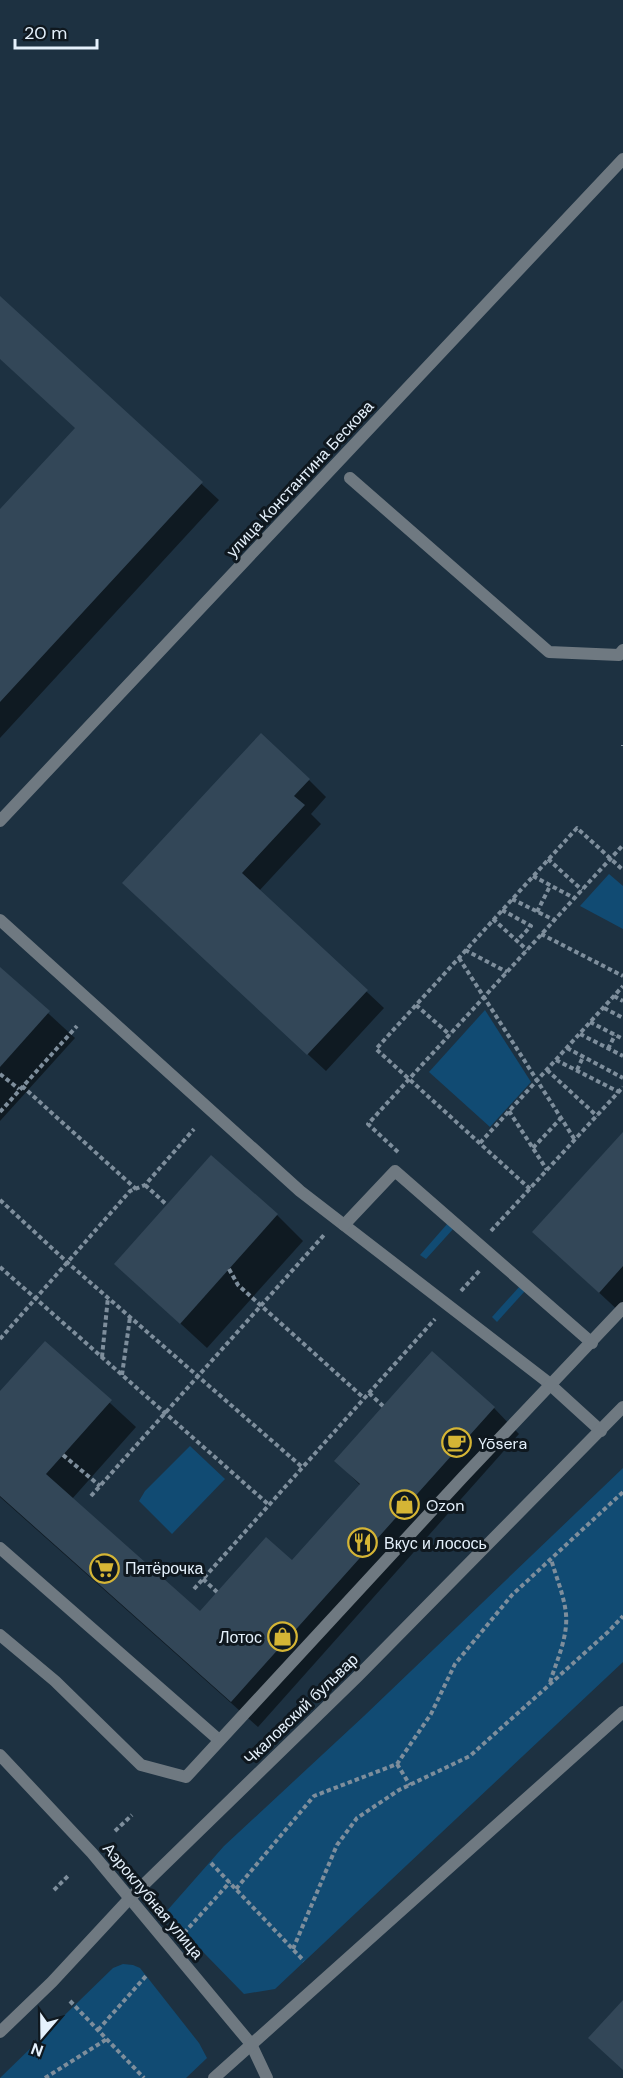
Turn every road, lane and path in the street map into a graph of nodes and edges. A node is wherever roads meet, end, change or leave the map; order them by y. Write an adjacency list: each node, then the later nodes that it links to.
1 (623, 159): 4 (street, улица Константина Бескова)
2 (350, 478): 3 (street)
3 (623, 650)
4 (0, 822)
5 (623, 844): 6 (path)
6 (610, 858): 7 (path); 8 (path); 11 (path)
7 (548, 860): 9 (path); 11 (path)
8 (623, 870)
9 (532, 876): 10 (path); 13 (path)
10 (550, 886): 12 (path); 15 (path)
11 (582, 890): 12 (path)
12 (574, 898): 18 (path)
13 (512, 899): 14 (path); 15 (path)
14 (502, 910): 16 (path); 20 (path)
15 (537, 912): 18 (path)
16 (493, 919): 20 (path); 21 (path)
17 (0, 920): 68 (street)
18 (554, 920): 19 (path)
19 (541, 934): 22 (path); 25 (path)
20 (517, 941): 22 (path)
21 (465, 950): 23 (path); 24 (path)
22 (527, 950): 24 (path)
23 (459, 958): 28 (path); 30 (path)
24 (507, 972): 28 (path)
25 (623, 976)
26 (623, 986): 27 (path)
27 (614, 996): 29 (path); 31 (path)
28 (484, 997): 36 (path); 49 (path)
29 (623, 1001)
30 (416, 1005): 36 (path); 48 (path)
31 (604, 1008): 32 (path); 33 (path)
32 (623, 1018)
33 (590, 1022): 35 (path); 37 (path)
34 (77, 1026): 51 (path)
35 (580, 1034): 39 (path); 40 (path)
36 (450, 1035): 48 (path)
37 (615, 1035): 38 (path); 40 (path)
38 (623, 1039)
39 (567, 1048): 42 (path); 43 (path)
40 (608, 1049): 41 (path)
41 (623, 1056)
42 (583, 1057): 45 (path); 47 (path)
43 (556, 1060): 44 (path); 45 (path)
44 (547, 1070): 49 (path); 55 (path)
45 (577, 1070): 52 (path)
46 (0, 1074): 51 (path)
47 (623, 1078)
48 (409, 1079): 59 (path); 61 (path)
49 (537, 1081): 53 (path); 56 (path)
50 (623, 1087): 52 (path)
51 (21, 1088): 54 (path); 64 (path)
52 (619, 1092): 55 (path)
53 (509, 1111): 59 (path); 60 (path)
54 (0, 1112)
55 (597, 1116): 58 (path)
56 (561, 1118): 58 (path); 60 (path)
57 (194, 1129): 63 (path)
58 (575, 1140): 62 (path)
59 (480, 1143): 65 (path)
60 (533, 1148): 62 (path)
61 (399, 1152)
62 (547, 1170): 65 (path)
63 (145, 1185): 64 (path); 67 (path)
64 (136, 1189): 71 (path)
65 (530, 1189): 69 (path)
66 (0, 1200): 71 (path)
67 (166, 1205)
68 (344, 1225): 81 (street); 85 (street)
69 (489, 1234)
70 (319, 1241): 76 (path)
71 (68, 1263): 74 (path); 75 (path)
72 (0, 1268): 75 (path)
73 (229, 1269): 76 (path)
74 (108, 1297): 78 (path); 82 (path)
75 (35, 1299): 80 (path); 82 (path)
76 (260, 1306): 84 (path); 87 (path)
77 (623, 1308): 81 (street)
78 (130, 1316): 83 (path); 84 (path)
79 (423, 1333): 86 (path)
80 (0, 1339)
81 (592, 1342): 85 (street)
82 (102, 1358): 83 (path)
83 (122, 1376): 90 (path)
84 (198, 1376): 90 (path); 93 (path)
85 (549, 1385): 91 (street); 107 (street)
86 (369, 1393): 87 (path); 88 (path)
87 (364, 1398): 93 (path)
88 (383, 1406)
89 (623, 1407): 91 (street, Чкаловский бульвар)
90 (165, 1413): 94 (path); 97 (path)
91 (600, 1431): 118 (street, Чкаловский бульвар)
92 (63, 1455): 94 (path)
93 (303, 1467): 97 (path)
94 (100, 1486): 96 (path)
95 (623, 1492): 99 (path)
96 (91, 1496)
97 (268, 1505): 100 (path)
98 (0, 1548): 107 (street)
99 (551, 1559): 105 (path); 109 (path)
100 (203, 1579): 101 (path); 102 (path)
101 (194, 1589)
102 (217, 1592)
103 (623, 1616): 105 (path)
104 (0, 1635): 107 (street)
105 (549, 1683): 110 (path)
106 (623, 1712): 127 (street)
107 (219, 1740)
108 (0, 1755): 118 (street, Аэроклубная улица)
109 (398, 1764): 110 (path); 116 (path)
110 (410, 1785): 120 (path)
111 (132, 1815): 112 (path)
112 (115, 1831)
113 (211, 1863): 115 (path)
114 (69, 1875): 117 (path)
115 (230, 1882): 116 (path); 119 (path)
116 (236, 1889): 120 (path)
117 (54, 1890)
118 (130, 1898): 125 (street, Чкаловский бульвар); 127 (street, Аэроклубная улица)
119 (184, 1934)
120 (293, 1949): 121 (path)
121 (304, 1960)
122 (146, 1976): 124 (path)
123 (70, 2001): 124 (path)
124 (98, 2030): 126 (path)
125 (0, 2032)
126 (107, 2039): 128 (path); 129 (path)
127 (251, 2044): 130 (street); 131 (street, Аэроклубная улица)
128 (45, 2078)
129 (143, 2078)
130 (214, 2078)
131 (267, 2078)

